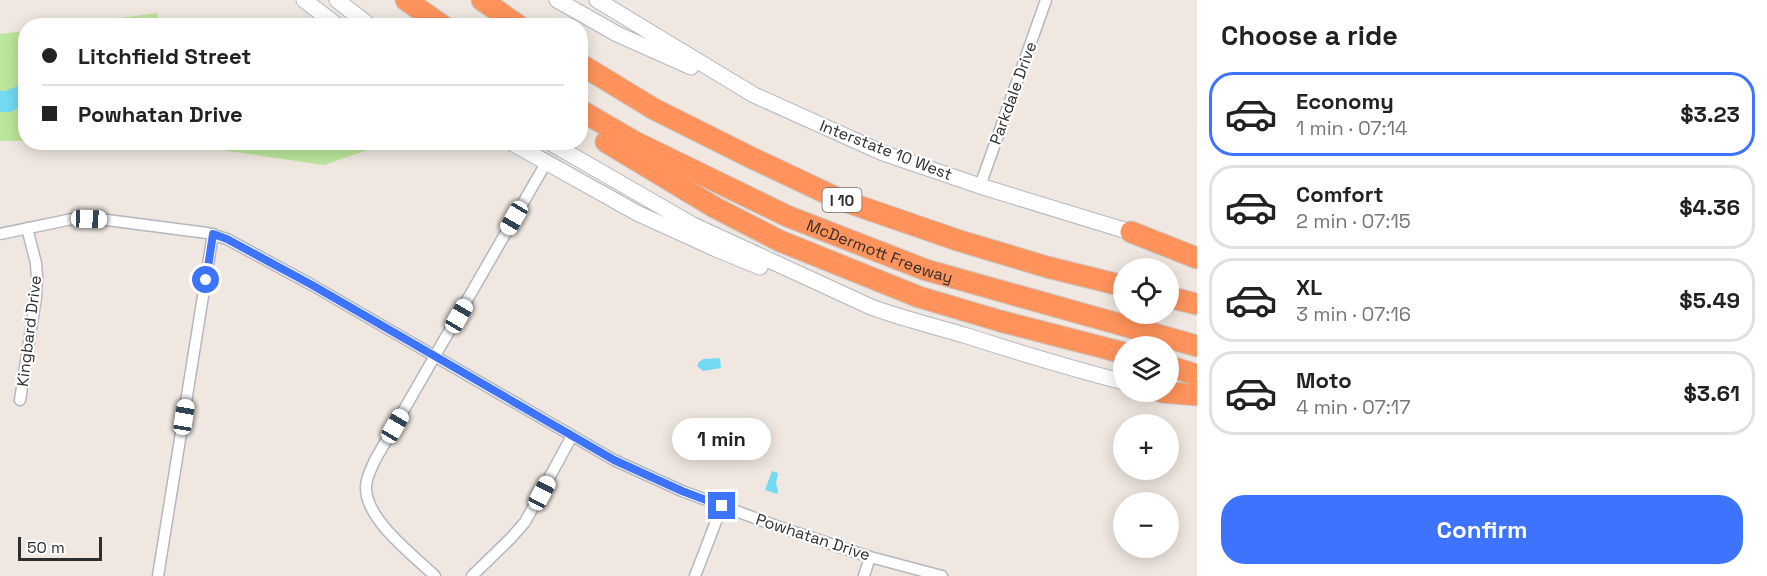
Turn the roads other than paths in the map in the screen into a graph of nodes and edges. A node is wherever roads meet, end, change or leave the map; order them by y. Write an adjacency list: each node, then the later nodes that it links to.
1 (304, 0): 8 (main road)
2 (337, 0): 9 (main road)
3 (406, 0): 10 (highway)
4 (482, 0): 11 (highway)
5 (557, 0): 13 (main road)
6 (597, 0): 13 (main road, Interstate 10 West)
7 (1046, 0): 19 (street, Parkdale Drive)
8 (328, 18)
9 (360, 18)
10 (432, 18)
11 (508, 18)
12 (588, 69): 26 (highway, I 10)
13 (754, 95): 19 (main road, Interstate 10 West)
14 (588, 115): 30 (highway, McDermott Freeway / I 10)
15 (588, 130): 31 (highway)
16 (524, 150): 18 (main road)
17 (563, 150): 29 (main road)
18 (546, 163): 29 (main road); 32 (street)
19 (980, 186): 21 (main road, Interstate 10 West)
20 (27, 228): 22 (street, Powhatan Drive); 23 (street, Powhatan Drive); 39 (street, Kingbard Drive)
21 (1131, 232): 24 (main road, Interstate 10 West); 25 (highway)
22 (0, 234)
23 (213, 234): 32 (street, Powhatan Drive); 44 (street)
24 (1197, 250)
25 (1197, 258)
26 (1113, 283)
27 (1179, 300): 28 (highway)
28 (1197, 304)
29 (871, 307): 35 (main road)
30 (1197, 346)
31 (1113, 351)
32 (435, 356): 41 (street, Powhatan Drive); 45 (street)
33 (1179, 369): 34 (highway)
34 (1197, 375)
35 (1113, 379)
36 (1179, 394): 37 (highway)
37 (1197, 395)
38 (1179, 396): 40 (main road)
39 (20, 400)
40 (1197, 401)
41 (572, 436): 42 (street, Powhatan Drive); 46 (street)
42 (722, 506): 43 (street, Powhatan Drive); 47 (street)
43 (870, 557): 48 (street); 49 (street, Powhatan Drive)
44 (158, 576)
45 (435, 576)
46 (472, 576)
47 (695, 576)
48 (864, 576)
49 (942, 576)

